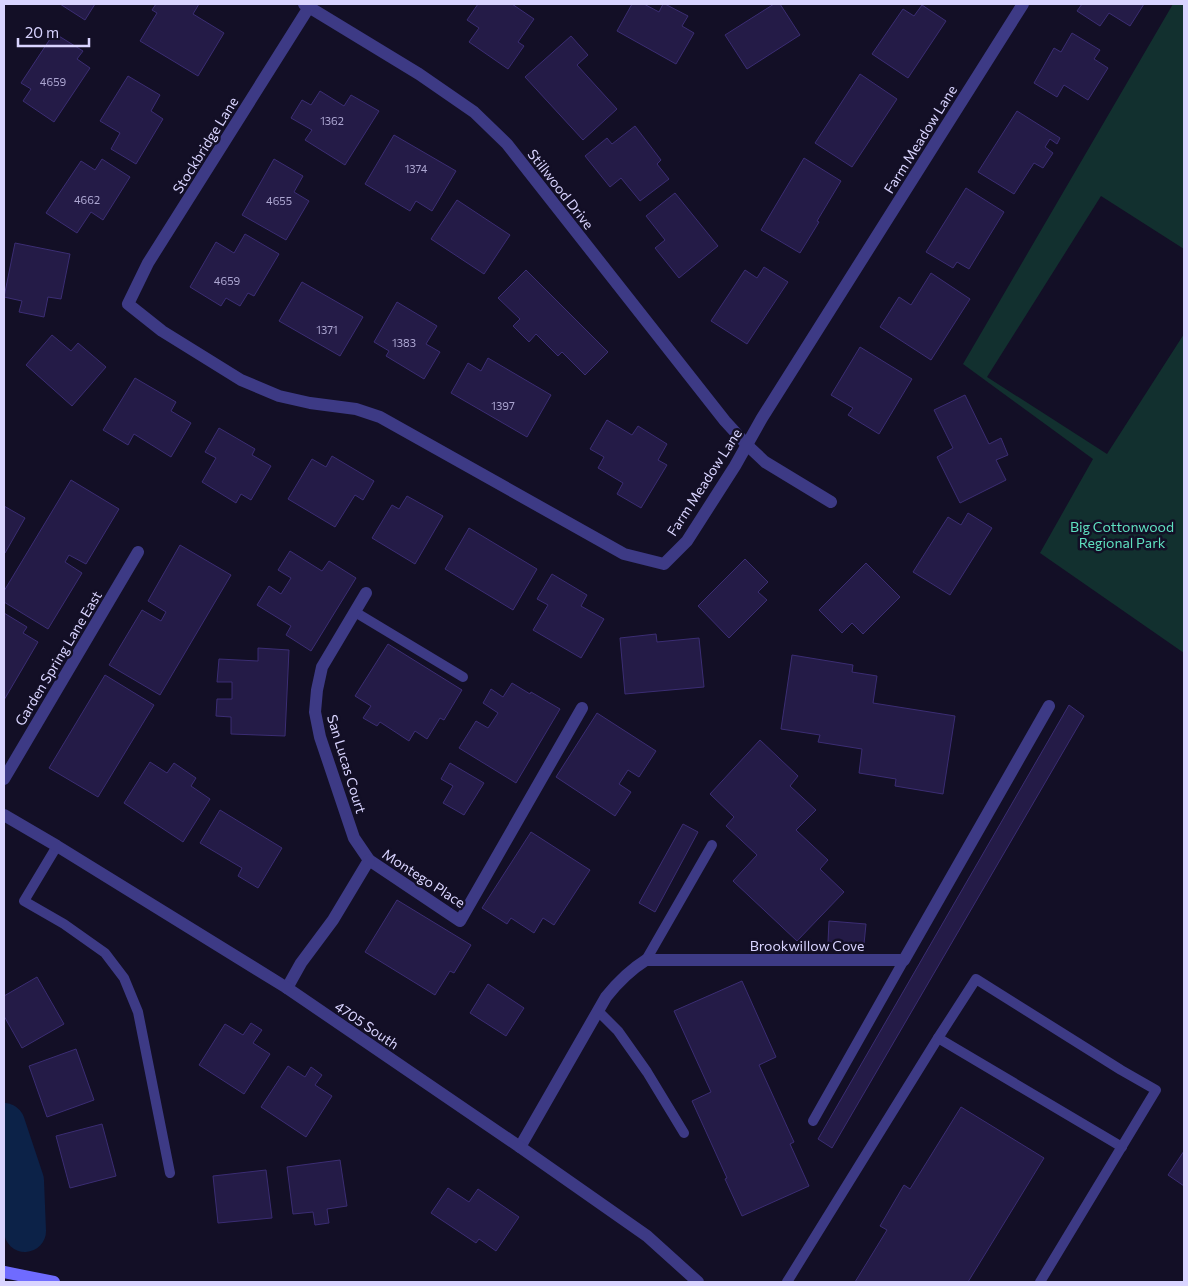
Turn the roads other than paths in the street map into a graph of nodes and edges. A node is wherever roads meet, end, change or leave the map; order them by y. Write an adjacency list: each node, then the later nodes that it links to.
1 (1023, 4): 4 (street, Farm Meadow Lane)
2 (308, 5): 3 (street, Stockbridge Lane); 4 (street, Stillwood Drive)
3 (128, 304): 4 (street, Farm Meadow Lane)
4 (747, 445): 5 (street, Stillwood Drive)
5 (831, 502)
6 (138, 552): 12 (street, Garden Spring Lane East)
7 (366, 593): 8 (street, San Lucas Court)
8 (355, 612): 9 (lane); 16 (street, San Lucas Court)
9 (463, 676)
10 (1049, 706): 18 (street)
11 (582, 708): 16 (street, Montego Place)
12 (4, 779)
13 (4, 815): 15 (street, 4705 South)
14 (712, 845): 17 (lane)
15 (57, 846): 19 (street, 4705 South); 26 (lane)
16 (369, 860): 19 (street, Montego Place)
17 (646, 960): 18 (street, Brookwillow Cove); 20 (street)
18 (904, 960): 22 (lane)
19 (287, 988): 25 (street, 4705 South)
20 (598, 1010): 23 (lane); 25 (street)
21 (938, 1038): 24 (lane); 24 (lane); 30 (lane)
22 (813, 1121)
23 (684, 1134)
24 (1122, 1146): 31 (lane)
25 (520, 1147): 29 (street, 4705 South)
26 (170, 1173)
27 (4, 1272): 28 (main road)
28 (54, 1282)
29 (698, 1282)
30 (788, 1282)
31 (1040, 1282)

